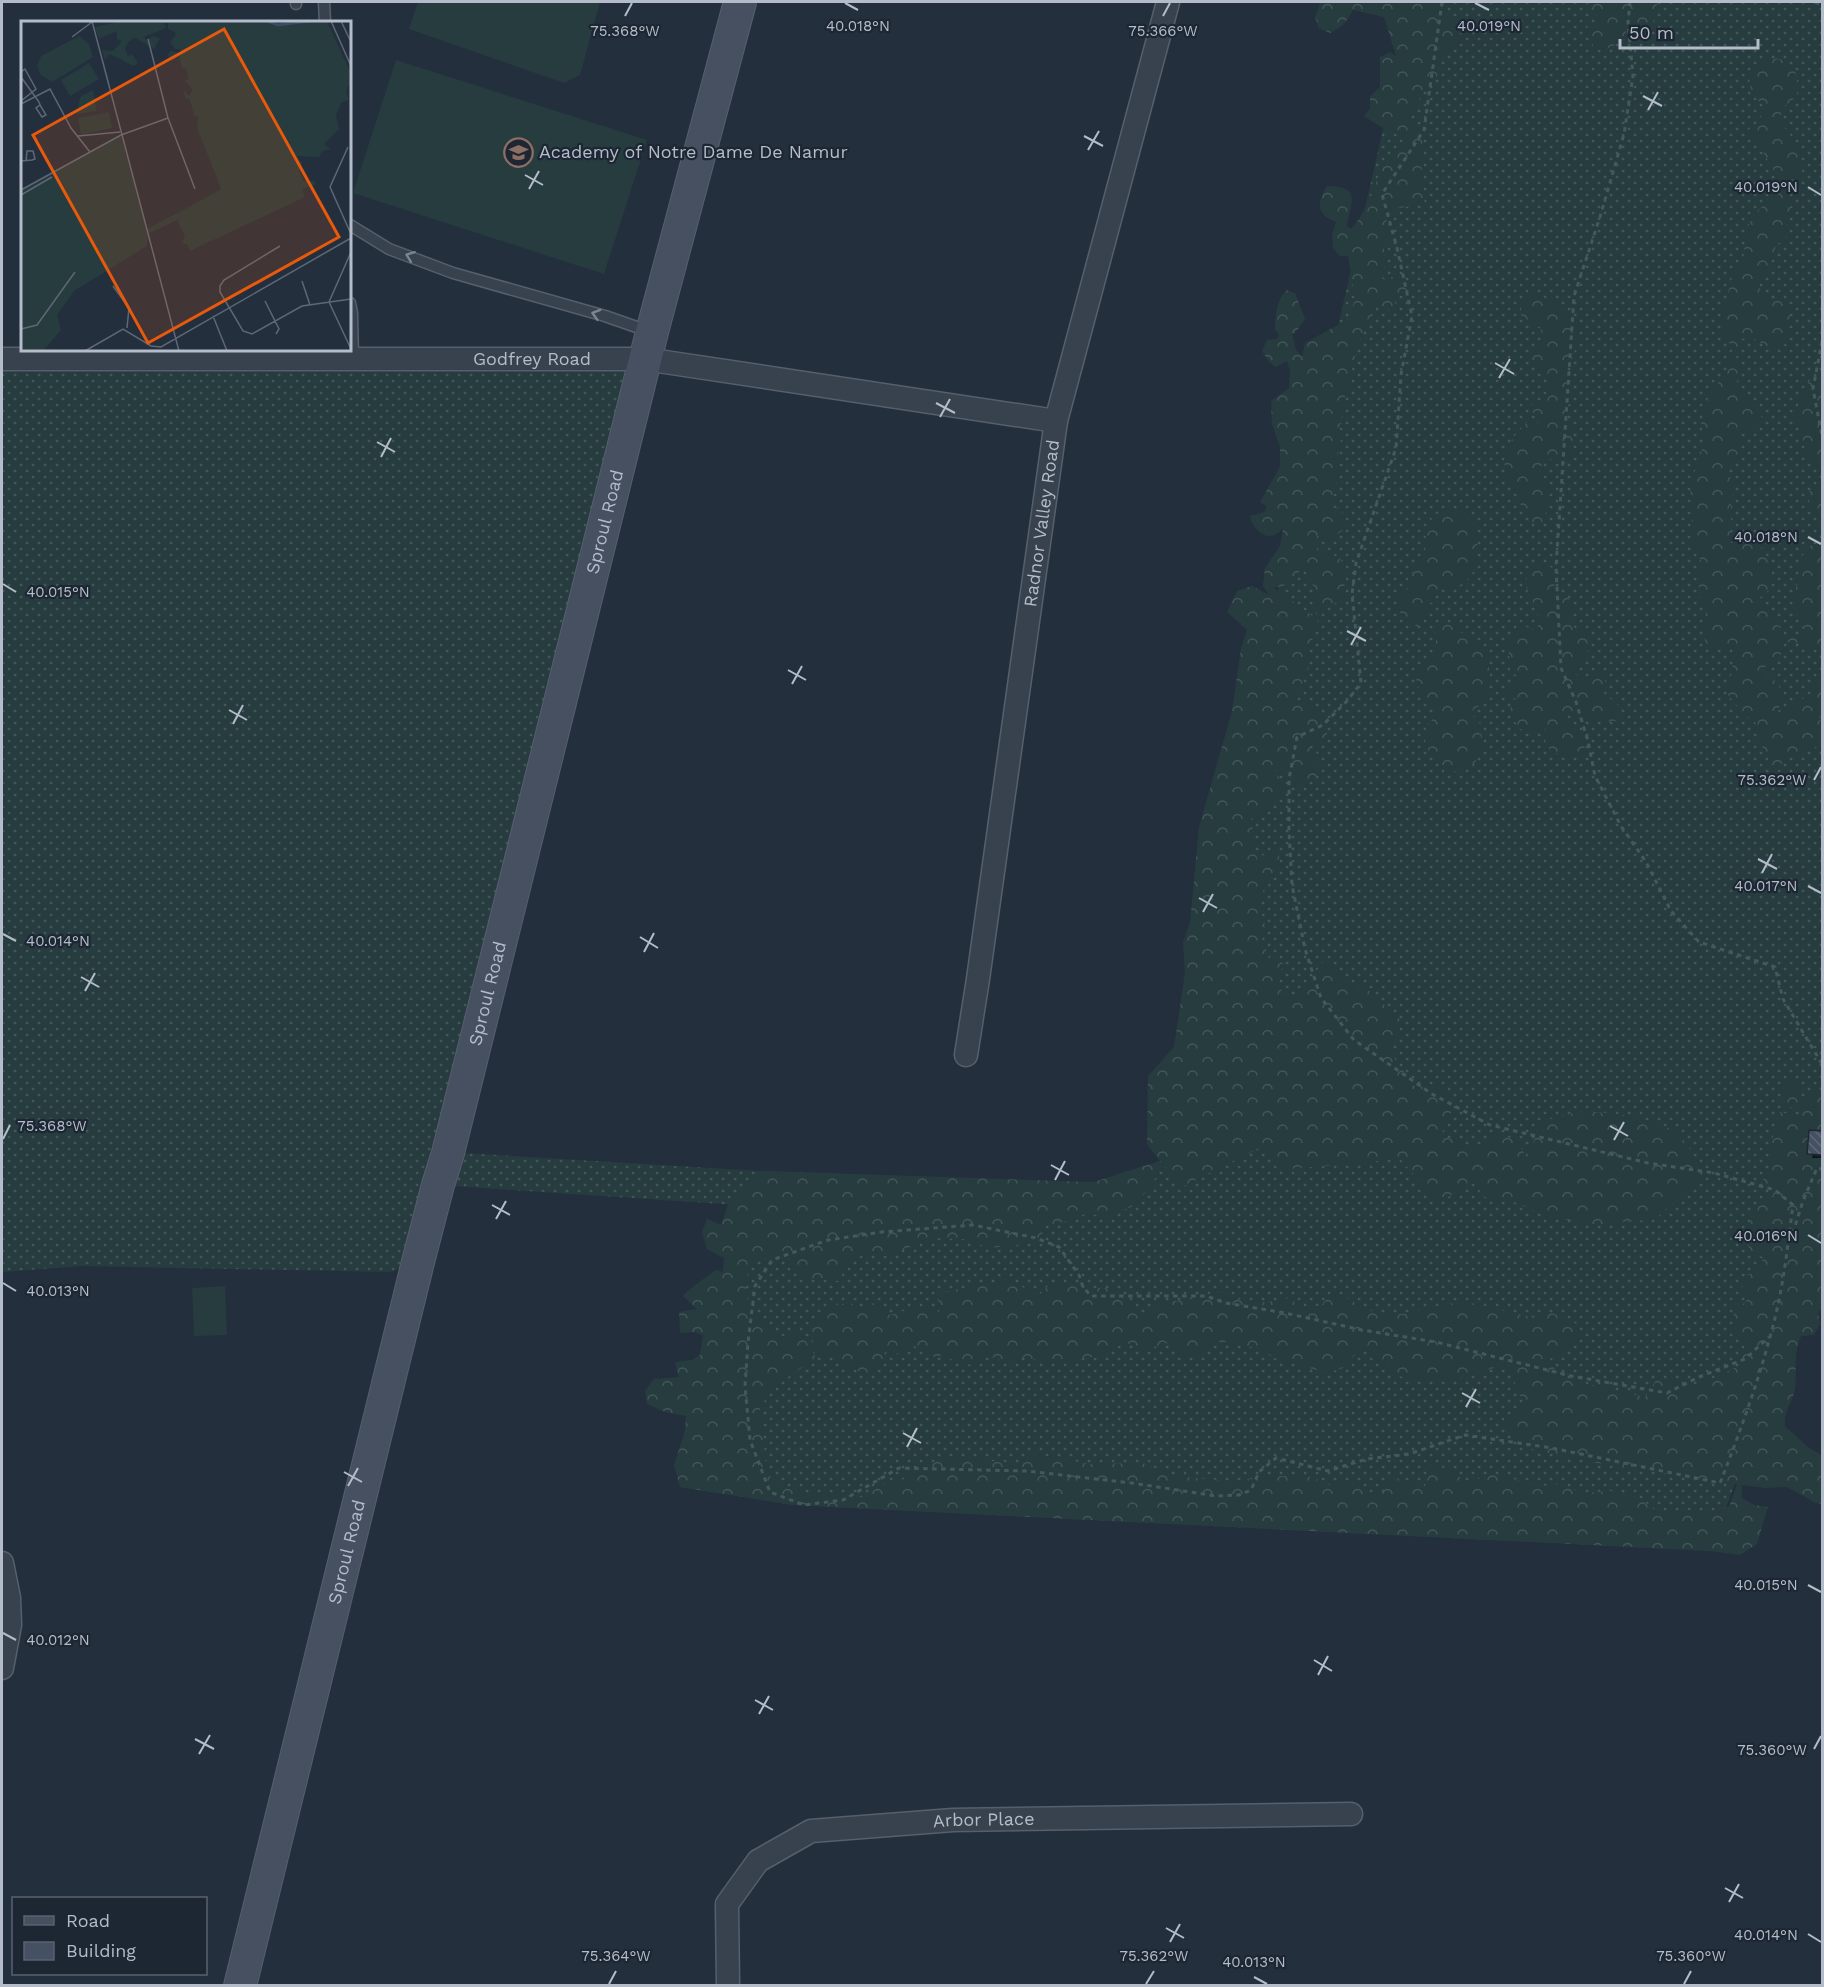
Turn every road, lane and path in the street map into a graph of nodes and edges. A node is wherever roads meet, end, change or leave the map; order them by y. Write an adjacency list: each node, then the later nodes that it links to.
1 (324, 2): 8 (lane)
2 (740, 2): 12 (main road, Sproul Road)
3 (1168, 2): 15 (street, Radnor Valley Road)
4 (1442, 2): 20 (path)
5 (1630, 2): 18 (path)
6 (1815, 2): 7 (path)
7 (1822, 5)
8 (325, 21)
9 (351, 226): 12 (lane, one-way to 9)
10 (351, 308): 13 (lane)
11 (1822, 341): 16 (path)
12 (648, 345): 13 (street, Godfrey Road); 15 (street, Godfrey Road); 25 (main road, Sproul Road)
13 (353, 358): 14 (street, Godfrey Road)
14 (2, 359)
15 (1056, 421): 17 (street, Radnor Valley Road)
16 (1822, 436)
17 (966, 1055)
18 (1822, 1064)
19 (1822, 1169): 20 (path)
20 (1787, 1252): 21 (path)
21 (1769, 1337): 21 (path)
22 (2, 1563): 23 (street)
23 (2, 1668)
24 (1351, 1814): 26 (street, Arbor Place)
25 (240, 1986)
26 (728, 1986)

